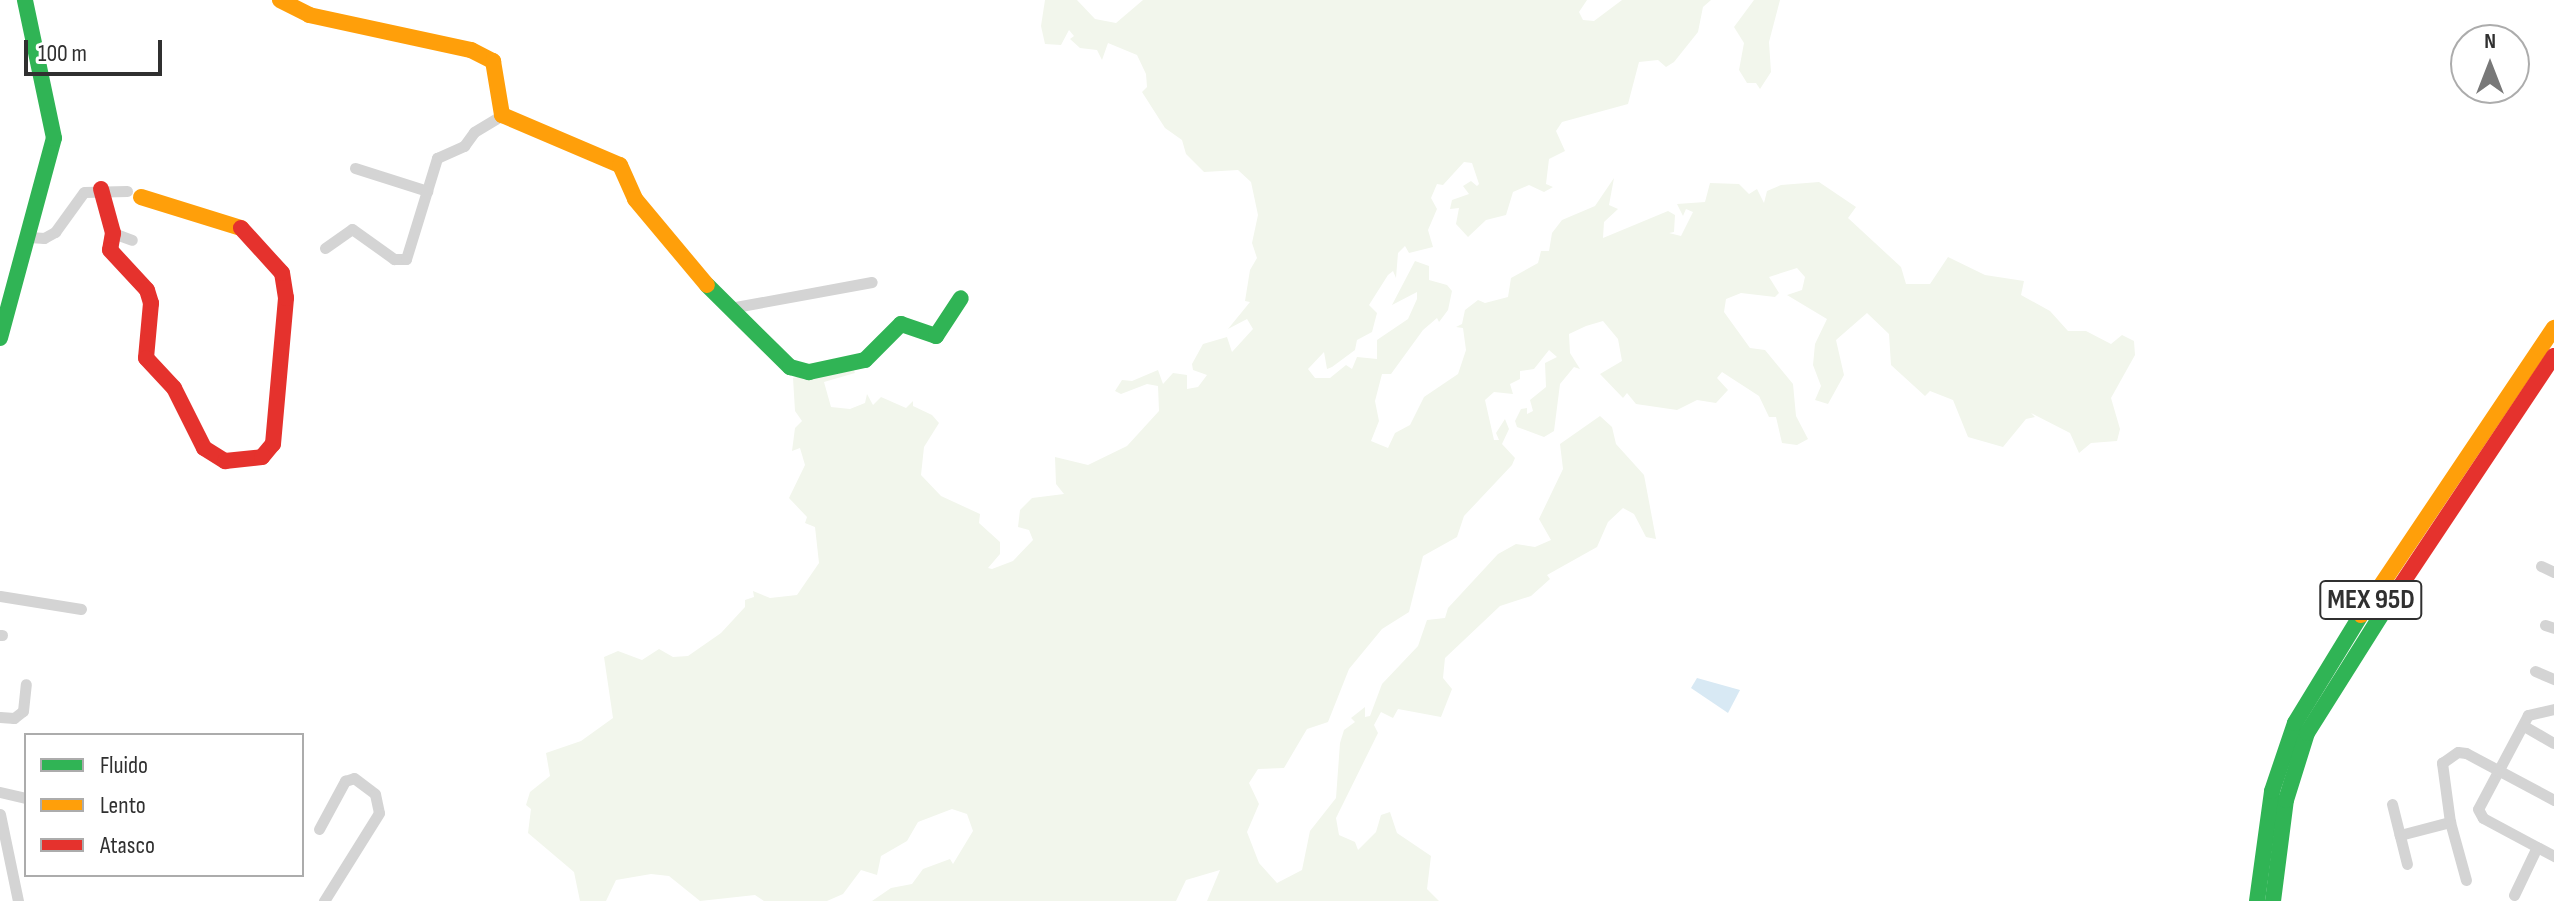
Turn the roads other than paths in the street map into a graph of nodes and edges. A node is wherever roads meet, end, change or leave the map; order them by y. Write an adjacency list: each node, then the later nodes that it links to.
1 (25, 0): 9 (main road)
2 (280, 0): 3 (main road)
3 (502, 115): 6 (street); 14 (main road)
4 (355, 168): 6 (street)
5 (101, 189): 7 (street); 8 (main road); 9 (street)
6 (427, 191): 11 (street)
7 (134, 194): 8 (main road)
8 (113, 233): 10 (street)
9 (29, 237): 16 (main road)
10 (132, 240)
11 (325, 248)
12 (872, 282): 14 (street)
13 (961, 298): 14 (main road)
14 (730, 308)
15 (2554, 328): 45 (main road, MEX 95D)
16 (0, 338)
17 (2554, 356): 46 (main road, MEX 95D)
18 (2541, 566): 19 (street)
19 (2554, 572)
20 (0, 596): 21 (street)
21 (81, 609)
22 (2535, 671): 23 (street)
23 (2554, 679)
24 (26, 684): 26 (street)
25 (2554, 709): 27 (street)
26 (0, 717)
27 (2524, 726): 28 (street); 29 (street)
28 (2554, 743)
29 (2499, 770): 32 (street); 35 (street); 38 (street)
30 (0, 792): 31 (street)
31 (24, 798)
32 (2554, 800)
33 (2392, 804): 37 (street)
34 (0, 814): 43 (street)
35 (2450, 822): 37 (street); 41 (street)
36 (319, 829): 44 (street)
37 (2400, 835): 40 (street)
38 (2537, 847): 39 (street); 42 (street)
39 (2554, 856)
40 (2407, 864)
41 (2466, 880)
42 (2514, 895)
43 (18, 901)
44 (324, 901)
45 (2257, 901)
46 (2273, 901)

